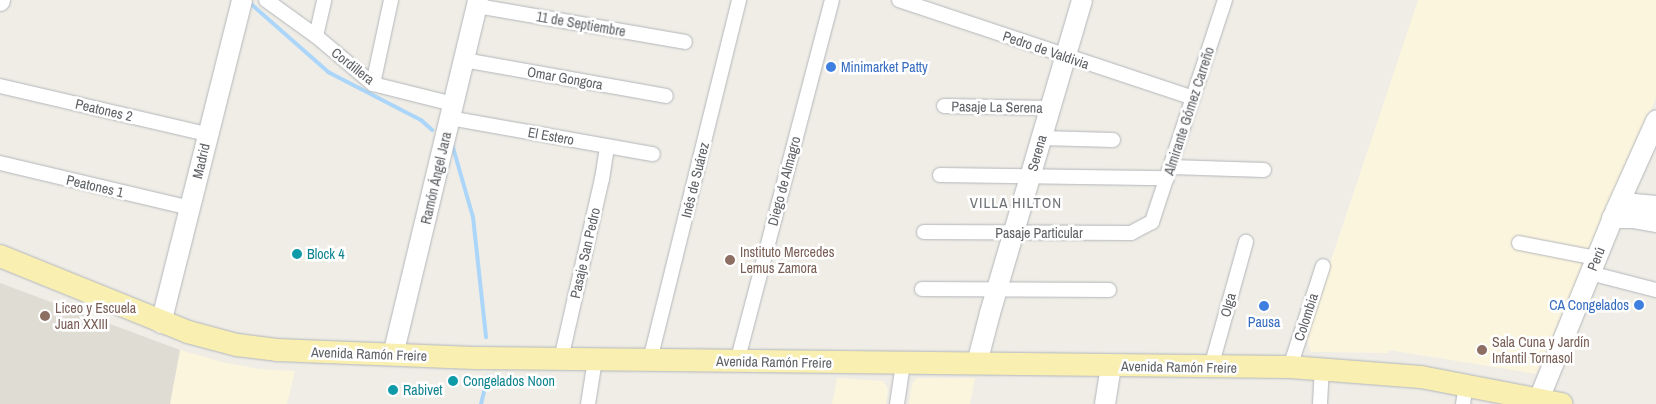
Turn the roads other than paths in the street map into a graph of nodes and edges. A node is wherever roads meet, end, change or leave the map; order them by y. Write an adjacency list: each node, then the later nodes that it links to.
1 (242, 0): 23 (street, Madrid)
2 (266, 0): 11 (street, Cordillera)
3 (324, 0): 11 (street)
4 (391, 0): 15 (street)
5 (739, 0): 53 (street, Inés de Suárez)
6 (832, 0): 54 (street, Diego de Almagro)
7 (899, 0): 13 (street, Pedro de Valdivia)
8 (1082, 0): 13 (street, Serena)
9 (1225, 0): 18 (street, Almirante Gómez Carreño)
10 (478, 3): 12 (street, 11 de Septiembre); 14 (street, Ramón Ángel Jara)
11 (316, 36): 15 (street, Cordillera)
12 (685, 42)
13 (1065, 57): 18 (street, Pedro de Valdivia); 20 (street, Serena)
14 (464, 60): 17 (street, Omar Gongora); 21 (street, Ramón Ángel Jara)
15 (373, 84): 21 (street, Cordillera)
16 (0, 86): 23 (street, Peatones 2)
17 (666, 96)
18 (1193, 98): 30 (street, Almirante Gómez Carreño)
19 (944, 106): 20 (street, Pasaje La Serena)
20 (1050, 108): 24 (street, Serena)
21 (452, 111): 26 (street, El Estero); 50 (street, Ramón Ángel Jara)
22 (1656, 121): 33 (street, Perú)
23 (207, 134): 34 (street, Madrid)
24 (1041, 138): 25 (street); 32 (street, Serena)
25 (1113, 140)
26 (607, 146): 27 (street, El Estero); 51 (street, Pasaje San Pedro)
27 (653, 154)
28 (0, 163): 34 (street, Peatones 1)
29 (1264, 170): 30 (street)
30 (1169, 173): 32 (street); 37 (street, Almirante Gómez Carreño)
31 (940, 175): 32 (street)
32 (1030, 175): 39 (street, Serena)
33 (1630, 178): 35 (street); 36 (street, Perú)
34 (190, 208): 49 (street, Madrid)
35 (1654, 211): 36 (street)
36 (1614, 214): 43 (street, Perú)
37 (1152, 222): 39 (street, Pasaje Particular)
38 (924, 232): 39 (street, Pasaje Particular)
39 (1013, 233): 46 (street, Serena)
40 (1246, 242): 58 (street, Olga)
41 (1519, 243): 43 (street)
42 (0, 256): 49 (main road, Avenida Ramón Freire)
43 (1593, 265): 48 (street); 62 (street, Perú)
44 (1323, 266): 59 (street, Colombia)
45 (922, 289): 46 (street)
46 (996, 290): 47 (street); 56 (street, Serena)
47 (1109, 290)
48 (1656, 290)
49 (161, 323): 50 (main road, Avenida Ramón Freire)
50 (393, 355): 51 (main road, Avenida Ramón Freire)
51 (561, 359): 52 (main road, Avenida Ramón Freire)
52 (595, 360): 53 (main road, Avenida Ramón Freire); 63 (street)
53 (650, 360): 54 (main road, Avenida Ramón Freire)
54 (737, 362): 55 (main road, Avenida Ramón Freire)
55 (903, 364): 56 (main road, Avenida Ramón Freire); 64 (street)
56 (977, 364): 57 (main road, Avenida Ramón Freire)
57 (1111, 366): 58 (main road, Avenida Ramón Freire); 65 (street)
58 (1211, 367): 59 (main road, Avenida Ramón Freire)
59 (1290, 367): 60 (main road, Avenida Ramón Freire)
60 (1322, 368): 61 (main road, Avenida Ramón Freire); 66 (street)
61 (1464, 394): 62 (main road, Avenida Ramón Freire)
62 (1539, 399): 67 (main road, Avenida Ramón Freire)
63 (588, 404)
64 (897, 404)
65 (1105, 404)
66 (1320, 404)
67 (1562, 404)

